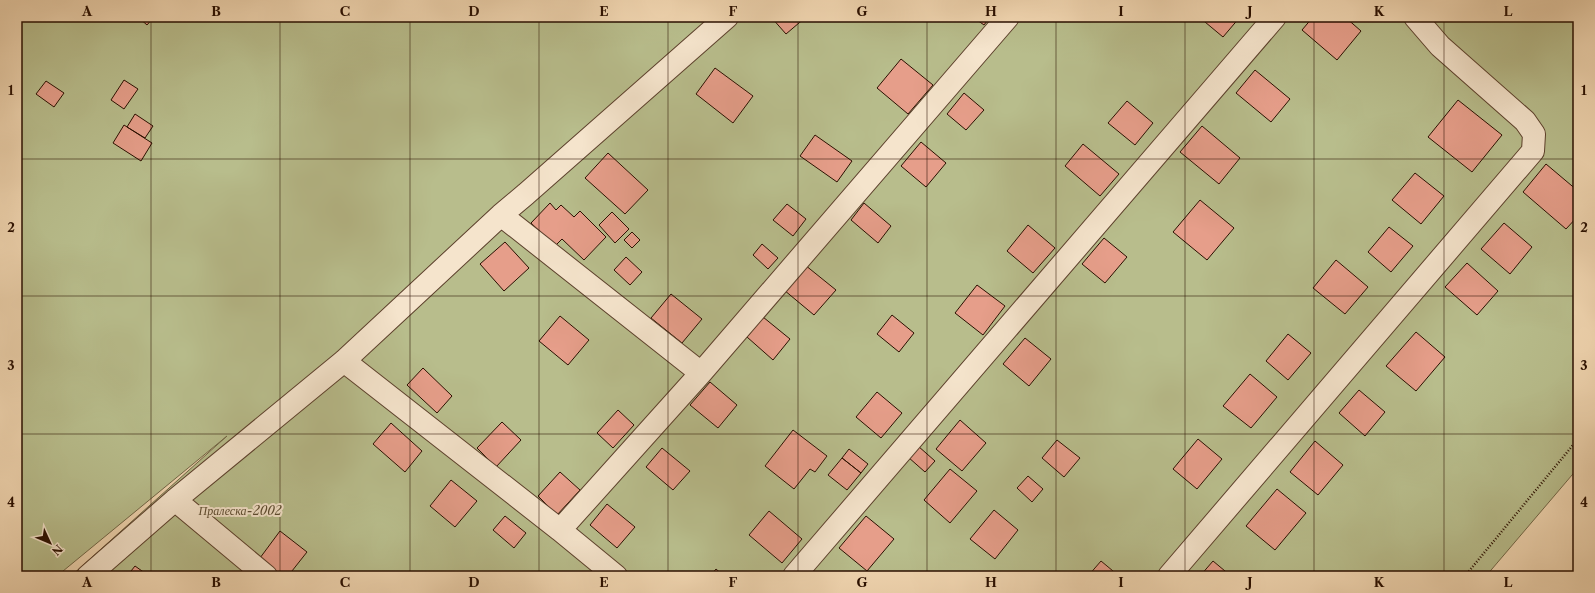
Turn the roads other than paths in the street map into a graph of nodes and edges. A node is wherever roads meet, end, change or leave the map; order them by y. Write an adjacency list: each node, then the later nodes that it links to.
1 (727, 17): 5 (street)
2 (1008, 17): 7 (street)
3 (1275, 17): 13 (street)
4 (1415, 17): 14 (street)
5 (501, 215): 6 (street); 7 (street)
6 (344, 361): 8 (street); 9 (street)
7 (701, 373): 9 (street)
8 (175, 500): 10 (street); 11 (street)
9 (560, 530): 12 (street)
10 (88, 576)
11 (266, 576)
12 (616, 576)
13 (794, 576)
14 (1169, 576)

